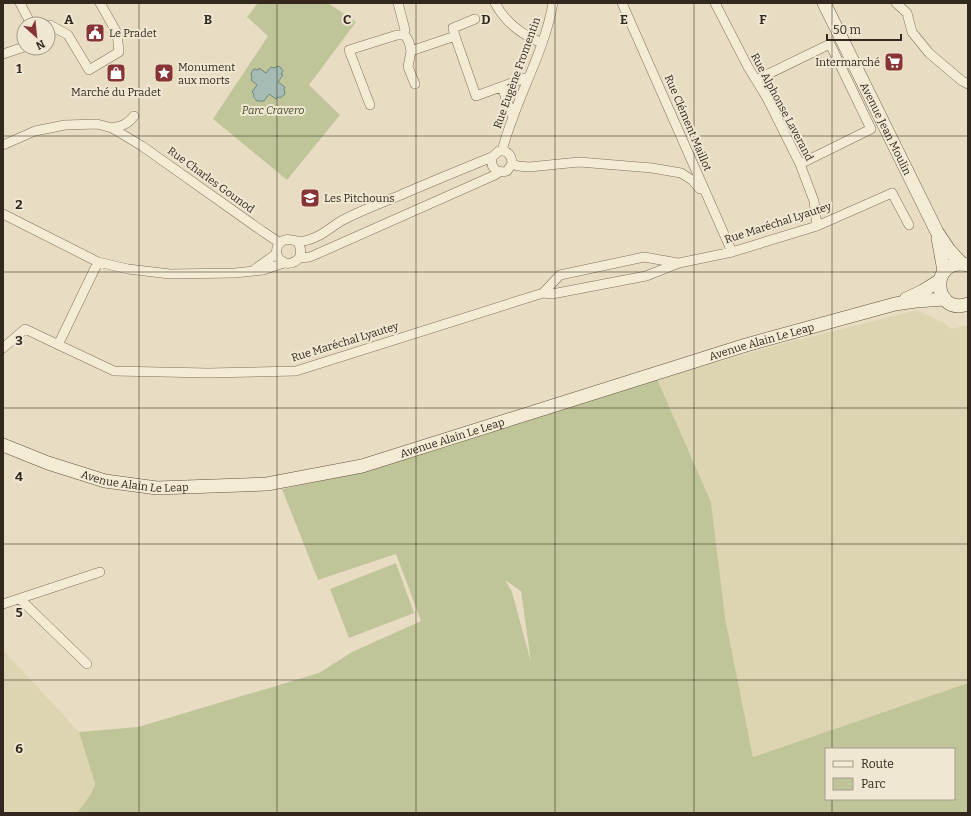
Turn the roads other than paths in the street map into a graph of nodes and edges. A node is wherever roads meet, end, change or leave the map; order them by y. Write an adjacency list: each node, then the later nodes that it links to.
1 (20, 3): 10 (street)
2 (100, 3): 12 (street)
3 (398, 3): 13 (street)
4 (495, 3): 15 (street)
5 (553, 3): 15 (street, Rue Eugène Fromentin)
6 (622, 3): 34 (street, Rue Clément Maillot)
7 (715, 3): 20 (street, Rue Alphonse Laverand)
8 (825, 3): 38 (street, Avenue Jean Moulin)
9 (896, 3): 22 (street)
10 (27, 16)
11 (475, 19): 14 (street)
12 (56, 28)
13 (405, 33): 17 (street); 24 (street)
14 (455, 36): 17 (street); 23 (street)
15 (542, 43): 19 (street, Rue Eugène Fromentin)
16 (16, 49): 18 (street)
17 (411, 51): 21 (street)
18 (3, 54)
19 (528, 77): 23 (street); 25 (street, Rue Eugène Fromentin)
20 (756, 80): 32 (street, Rue Alphonse Laverand); 32 (street)
21 (415, 84)
22 (968, 84)
23 (502, 87): 25 (street)
24 (370, 105)
25 (513, 118): 29 (street, Rue Eugène Fromentin)
26 (112, 128): 27 (street, Rue Charles Gounod); 27 (street); 28 (street)
27 (127, 137): 40 (street, Rue Charles Gounod)
28 (3, 145)
29 (502, 151): 30 (street); 31 (street)
30 (492, 157): 33 (street); 39 (street)
31 (512, 164): 33 (street); 34 (street)
32 (800, 164): 37 (street, Rue Alphonse Laverand)
33 (499, 172): 43 (street)
34 (705, 194): 41 (street, Rue Clément Maillot)
35 (3, 214): 44 (street)
36 (909, 225): 37 (street, Rue Maréchal Lyautey)
37 (817, 226): 41 (street, Rue Maréchal Lyautey)
38 (937, 232): 47 (street, Avenue Jean Moulin); 49 (street, Avenue Jean Moulin)
39 (297, 242): 40 (street); 43 (street)
40 (280, 243): 42 (street)
41 (732, 252): 46 (street, Rue Maréchal Lyautey)
42 (276, 254): 45 (street); 48 (street)
43 (299, 258): 45 (street)
44 (98, 262): 48 (street); 54 (street)
45 (284, 263): 48 (street)
46 (679, 263): 50 (street, Rue Maréchal Lyautey); 50 (street, Rue Maréchal Lyautey)
47 (965, 264): 49 (street, Avenue Alain Le Leap)
48 (248, 273)
49 (942, 276): 51 (street, Avenue Jean Moulin); 52 (street, Avenue Alain Le Leap)
50 (543, 293): 54 (street, Rue Maréchal Lyautey)
51 (945, 300): 52 (street, Avenue Alain Le Leap); 53 (street, Avenue Alain Le Leap)
52 (895, 304): 56 (street, Avenue Alain Le Leap)
53 (968, 304)
54 (58, 345): 55 (street, Rue Maréchal Lyautey)
55 (3, 348)
56 (3, 445)
57 (100, 572): 58 (street)
58 (20, 599): 59 (street); 60 (street)
59 (3, 604)
60 (87, 664)

